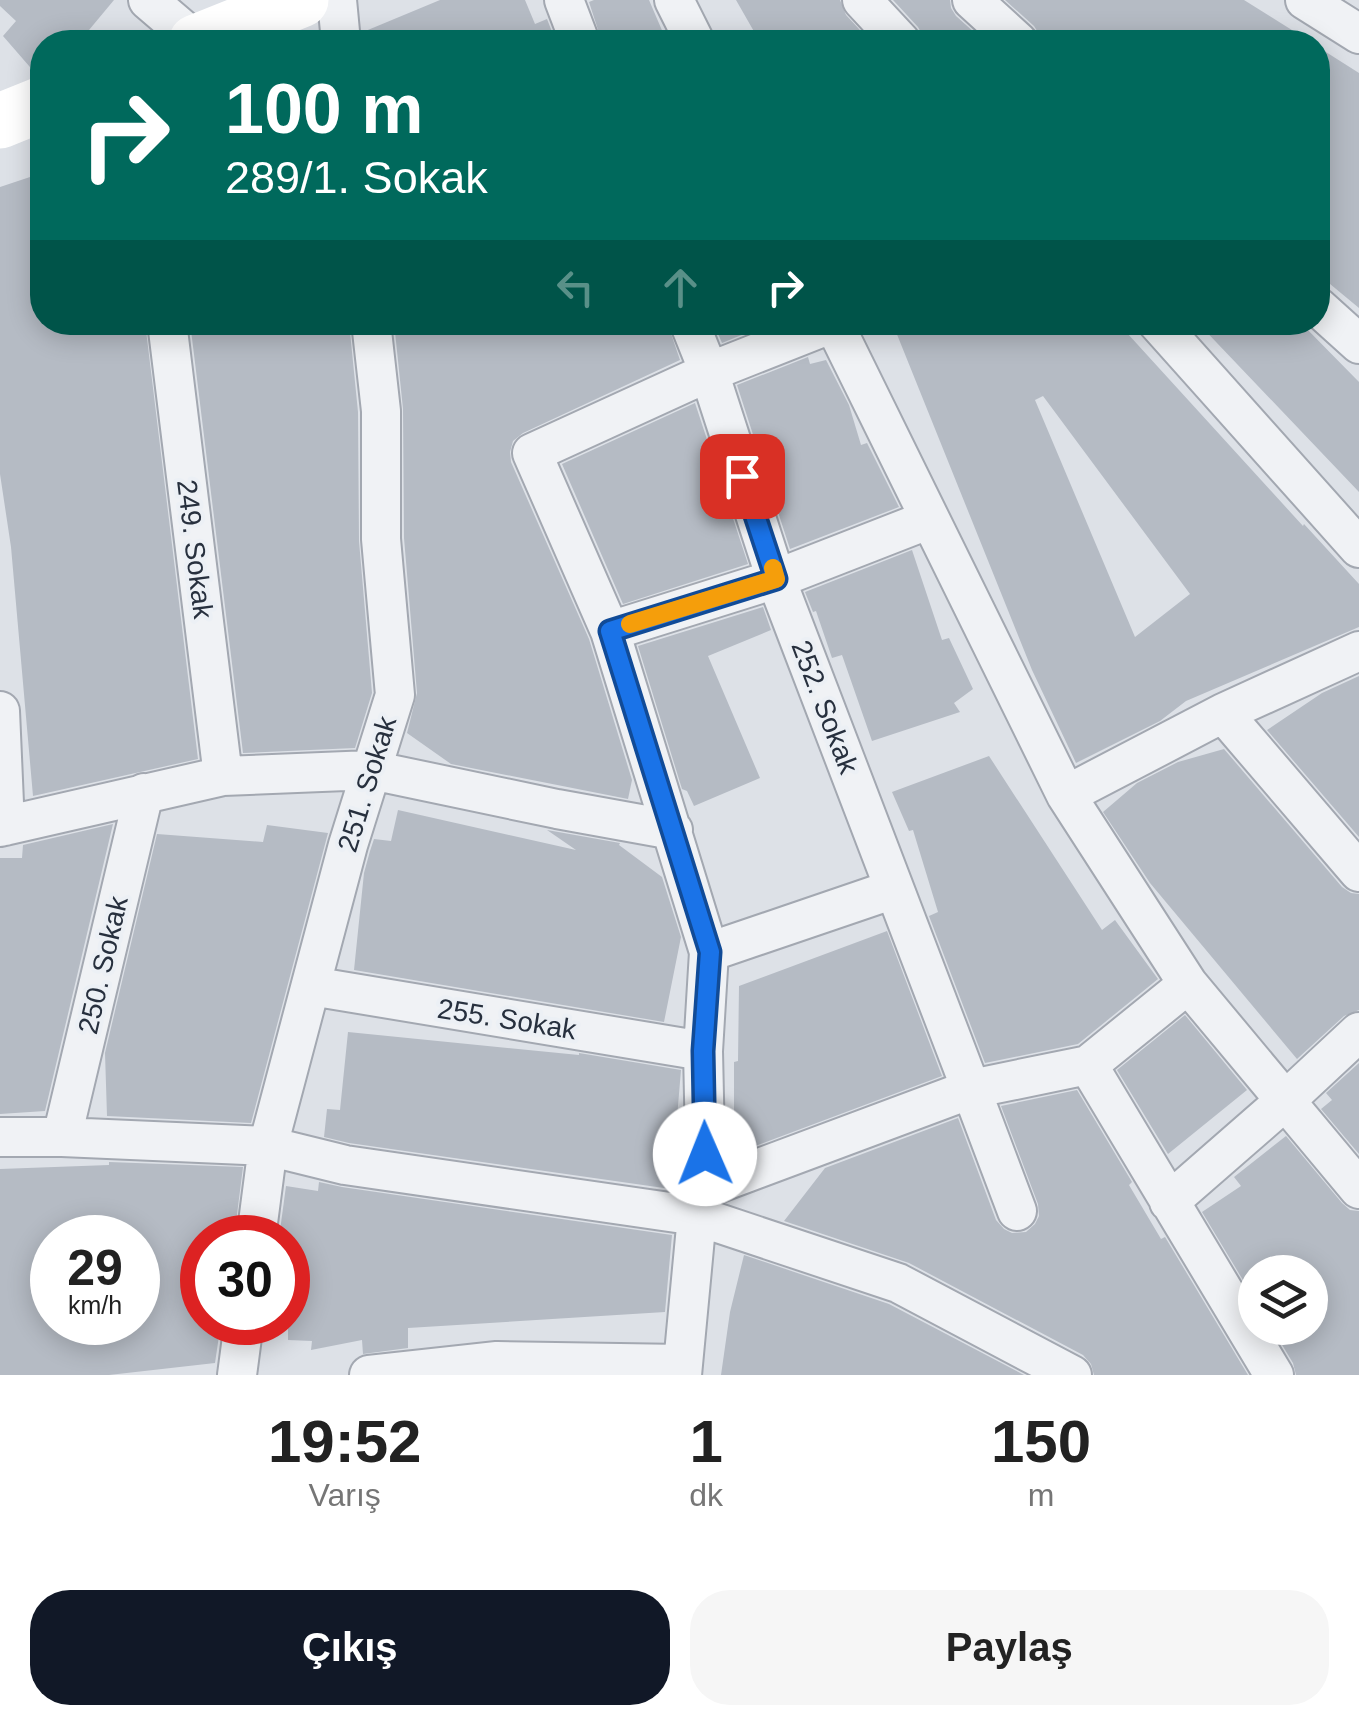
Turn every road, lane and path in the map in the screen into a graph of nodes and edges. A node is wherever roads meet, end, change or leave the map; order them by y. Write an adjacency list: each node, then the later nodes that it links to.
1 (148, 0): 9 (street)
2 (301, 0): 10 (main road)
3 (337, 0): 11 (street)
4 (564, 0): 12 (street)
5 (674, 0): 13 (street)
6 (862, 0): 14 (street)
7 (972, 0): 15 (street)
8 (1305, 0): 16 (street)
9 (182, 30)
10 (226, 30)
11 (341, 30)
12 (575, 30)
13 (689, 30)
14 (890, 30)
15 (1005, 30)
16 (1359, 34)
17 (30, 109): 18 (main road)
18 (0, 121)
19 (1330, 318): 26 (street)
20 (170, 335): 36 (street, 249. Sokak)
21 (373, 335): 35 (street, 251. Sokak)
22 (694, 335): 27 (street, 252. Sokak)
23 (803, 335): 27 (street)
24 (839, 335): 28 (street)
25 (1169, 335): 29 (street)
26 (1359, 344)
27 (709, 372): 30 (street, 252. Sokak); 31 (street)
28 (930, 519): 30 (street); 38 (street)
29 (1359, 548)
30 (776, 579): 31 (street); 42 (street, 252. Sokak)
31 (610, 631): 40 (street)
32 (1359, 651): 34 (street)
33 (0, 712): 39 (street)
34 (1223, 713): 38 (street); 41 (street)
35 (371, 770): 36 (street); 40 (street); 45 (street, 251. Sokak)
36 (223, 776): 37 (street)
37 (144, 794): 39 (street); 52 (street, 250. Sokak)
38 (1066, 796): 44 (street)
39 (2, 826)
40 (673, 830): 43 (street)
41 (1359, 872)
42 (894, 889): 43 (street); 49 (street, 252. Sokak)
43 (710, 952): 47 (street)
44 (1188, 984): 48 (street); 50 (street)
45 (310, 986): 47 (street, 255. Sokak); 53 (street, 251. Sokak)
46 (1359, 1032): 50 (street)
47 (703, 1051): 55 (street)
48 (1088, 1065): 49 (street); 56 (street)
49 (971, 1089): 55 (street); 57 (street, 252. Sokak)
50 (1286, 1100): 54 (street); 56 (street)
51 (0, 1137): 52 (street)
52 (62, 1137): 53 (street)
53 (268, 1146): 55 (street); 58 (street, 251. Sokak)
54 (1359, 1189)
55 (701, 1202): 60 (street); 63 (street)
56 (1169, 1202): 64 (street)
57 (1016, 1211)
58 (259, 1215)
59 (241, 1345): 61 (street)
60 (683, 1370): 62 (street)
61 (237, 1375)
62 (369, 1375)
63 (1072, 1375)
64 (1274, 1375)

